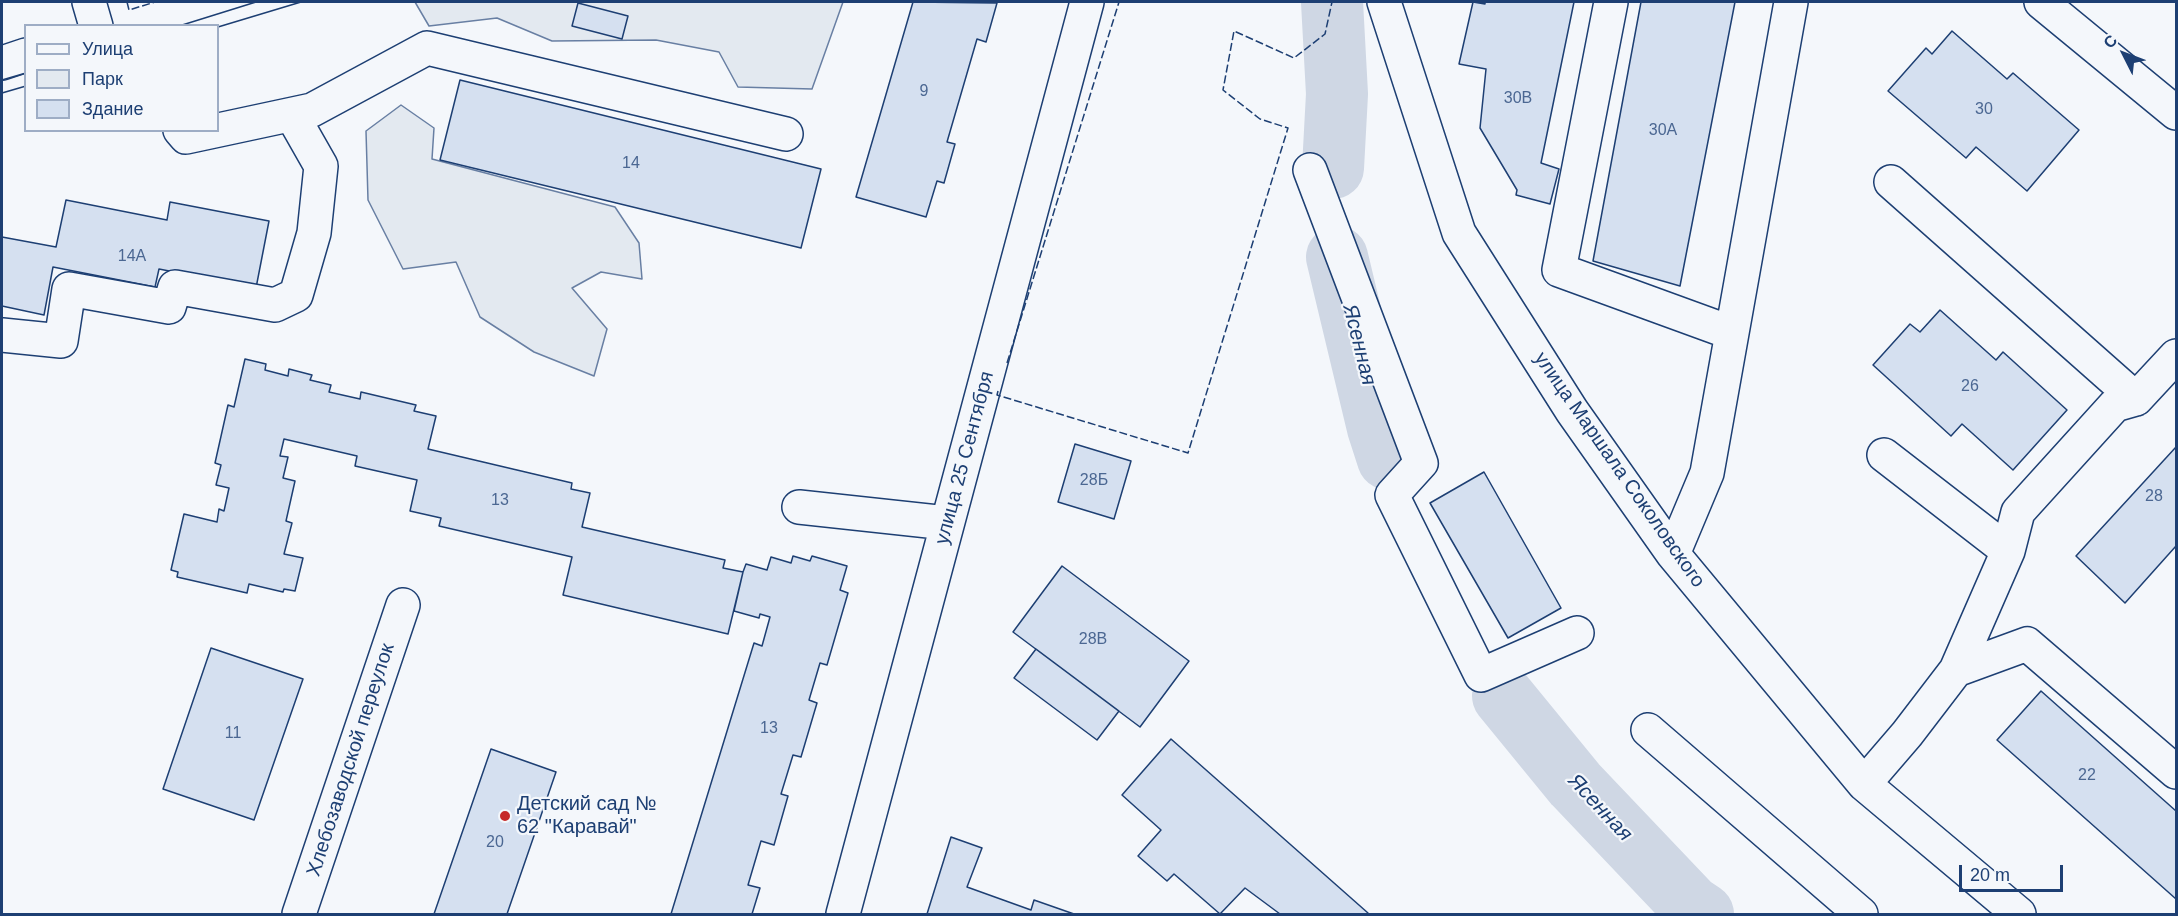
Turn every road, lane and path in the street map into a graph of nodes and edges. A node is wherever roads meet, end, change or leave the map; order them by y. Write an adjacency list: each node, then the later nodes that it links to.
1 (1087, 2): 22 (street, улица 25 Сентября)
2 (1384, 2): 24 (street, улица Маршала Соколовского)
3 (1611, 2): 16 (street)
4 (1791, 2): 16 (street)
5 (2041, 2): 8 (street)
6 (24, 56): 7 (street)
7 (2, 63)
8 (2176, 113)
9 (292, 115): 10 (street); 13 (street); 17 (street)
10 (219, 130)
11 (182, 132): 12 (street)
12 (210, 132)
13 (786, 135)
14 (1310, 170): 26 (street)
15 (1891, 182): 19 (street)
16 (1732, 333): 24 (street)
17 (2, 335)
18 (2176, 356): 19 (street)
19 (2136, 399): 23 (street)
20 (1884, 455): 23 (street)
21 (799, 507): 22 (street)
22 (947, 523): 32 (street, улица 25 Сентября)
23 (2008, 552): 27 (street)
24 (1673, 554): 30 (street, улица Маршала Соколовского)
25 (403, 605): 31 (street, Хлебозаводской переулок)
26 (1577, 633)
27 (1956, 670): 29 (street); 30 (street)
28 (1648, 730): 33 (street)
29 (2176, 772)
30 (1864, 784): 34 (street, улица Маршала Соколовского)
31 (299, 915)
32 (843, 915)
33 (1861, 915)
34 (2019, 915)

